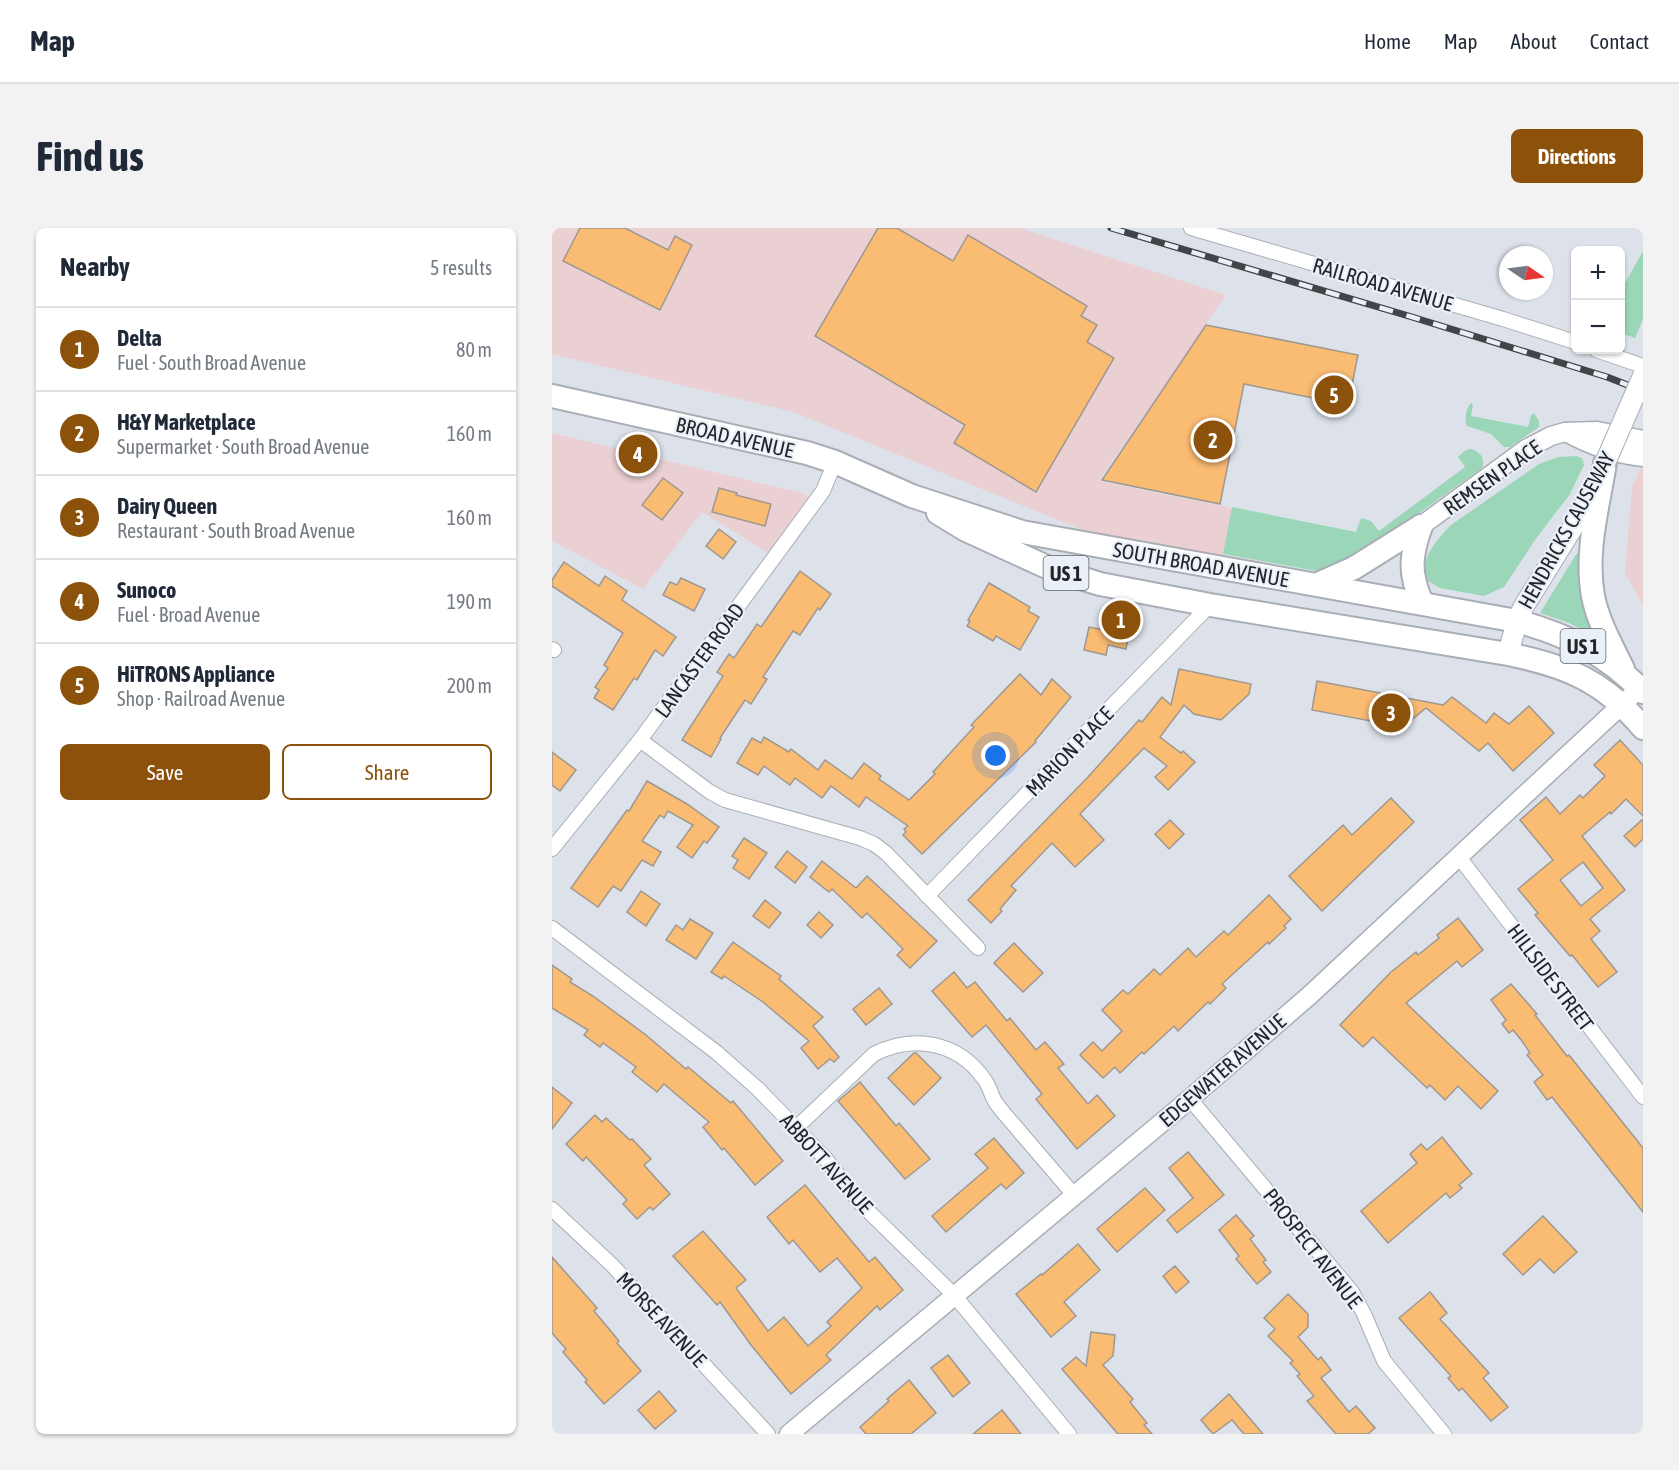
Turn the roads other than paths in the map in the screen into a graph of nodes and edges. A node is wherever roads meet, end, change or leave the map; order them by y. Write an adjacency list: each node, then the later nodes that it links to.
1 (1191, 228): 2 (street, RAILROAD AVENUE)
2 (1571, 341)
3 (1608, 354): 4 (street)
4 (1643, 366)
5 (1643, 376): 11 (main road, HENDRICKS CAUSEWAY, bridge)
6 (554, 401): 10 (main road, BROAD AVENUE / US 1)
7 (1565, 432): 8 (street, REMSEN PLACE); 9 (street, REMSEN PLACE); 13 (street, REMSEN PLACE)
8 (1643, 440)
9 (1643, 457)
10 (835, 462): 12 (main road, BROAD AVENUE / US 1); 23 (street, LANCASTER ROAD)
11 (1605, 463): 18 (main road, HENDRICKS CAUSEWAY); 20 (main road)
12 (912, 496): 14 (main road, SOUTH BROAD AVENUE / US 1); 17 (main road, SOUTH BROAD AVENUE / US 1)
13 (1421, 526): 15 (main road); 16 (main road)
14 (1242, 571): 15 (main road, SOUTH BROAD AVENUE / US 1); 17 (main road)
15 (1318, 584): 16 (main road, SOUTH BROAD AVENUE / US 1)
16 (1422, 603): 18 (main road, SOUTH BROAD AVENUE / US 1)
17 (1210, 605): 19 (main road, SOUTH BROAD AVENUE / US 1); 26 (street, MARION PLACE)
18 (1517, 621): 19 (main road, HENDRICKS CAUSEWAY); 20 (main road, SOUTH BROAD AVENUE / US 1)
19 (1508, 654): 21 (main road, SOUTH BROAD AVENUE / US 1)
20 (1638, 685): 21 (street, EDGEWATER AVENUE)
21 (1622, 706): 22 (main road, SOUTH BROAD AVENUE / US 1); 25 (street, EDGEWATER AVENUE)
22 (1643, 728)
23 (640, 740): 24 (street, LANCASTER ROAD); 26 (street)
24 (552, 849)
25 (1459, 857): 29 (street, HILLSIDE STREET); 30 (street, EDGEWATER AVENUE)
26 (927, 896): 28 (street)
27 (552, 928): 31 (street, ABBOTT AVENUE)
28 (978, 948)
29 (1643, 1097)
30 (1190, 1099): 32 (street, EDGEWATER AVENUE); 38 (street, PROSPECT AVENUE)
31 (796, 1126): 32 (street); 34 (street, ABBOTT AVENUE)
32 (1074, 1195): 34 (street, EDGEWATER AVENUE)
33 (552, 1209): 35 (street, MORSE AVENUE)
34 (954, 1295): 36 (street, EDGEWATER AVENUE); 37 (street, ABBOTT AVENUE)
35 (768, 1434)
36 (789, 1434)
37 (1069, 1434)
38 (1444, 1434)

